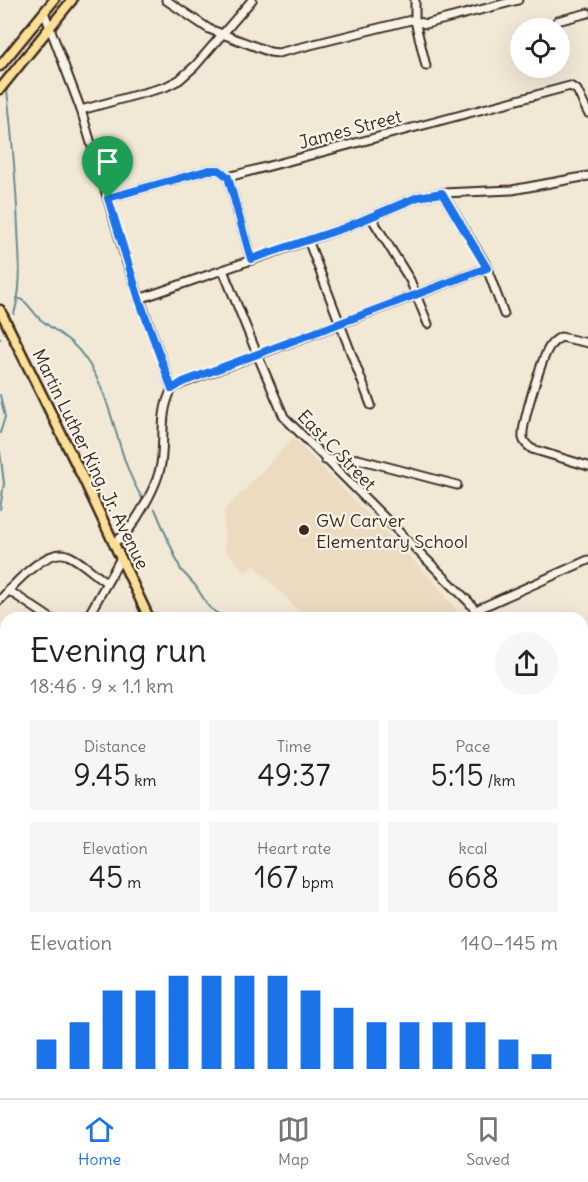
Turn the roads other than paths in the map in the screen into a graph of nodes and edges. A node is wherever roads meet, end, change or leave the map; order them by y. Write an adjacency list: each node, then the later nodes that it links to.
1 (54, 0): 7 (main road)
2 (72, 0): 11 (main road)
3 (166, 0): 12 (street)
4 (252, 0): 12 (street)
5 (415, 0): 10 (street)
6 (518, 0): 10 (street)
7 (44, 12): 11 (street); 13 (main road)
8 (588, 13): 9 (street)
9 (569, 18)
10 (415, 21): 12 (street); 14 (street)
11 (50, 27): 15 (main road); 16 (street)
12 (222, 34): 16 (street)
13 (0, 66)
14 (426, 66)
15 (0, 89)
16 (81, 110): 21 (street)
17 (588, 113): 19 (street, James Street)
18 (588, 176): 20 (street)
19 (228, 177): 21 (street, James Street); 24 (street)
20 (442, 193): 22 (street); 25 (street)
21 (108, 198): 28 (street)
22 (370, 217): 23 (street); 27 (street)
23 (308, 240): 24 (street); 31 (street)
24 (251, 259): 26 (street)
25 (487, 268): 27 (street); 30 (street)
26 (223, 270): 28 (street); 34 (street, East C Street)
27 (416, 295): 31 (street); 32 (street)
28 (139, 299): 35 (street)
29 (1, 313): 40 (main road, Martin Luther King, Jr. Avenue)
30 (504, 314)
31 (340, 323): 34 (street); 36 (street)
32 (428, 324)
33 (588, 344): 38 (street)
34 (257, 354): 35 (street); 37 (street, East C Street)
35 (172, 389): 40 (street)
36 (371, 405)
37 (325, 460): 39 (street); 46 (street, East C Street)
38 (588, 466)
39 (457, 485)
40 (113, 543): 41 (main road, Martin Luther King, Jr. Avenue)
41 (121, 558): 43 (street); 49 (main road, Martin Luther King, Jr. Avenue)
42 (588, 560): 46 (street)
43 (106, 582): 44 (street); 48 (street)
44 (8, 590): 45 (street); 47 (street)
45 (0, 600)
46 (476, 610)
47 (41, 612)
48 (90, 612)
49 (146, 612)

